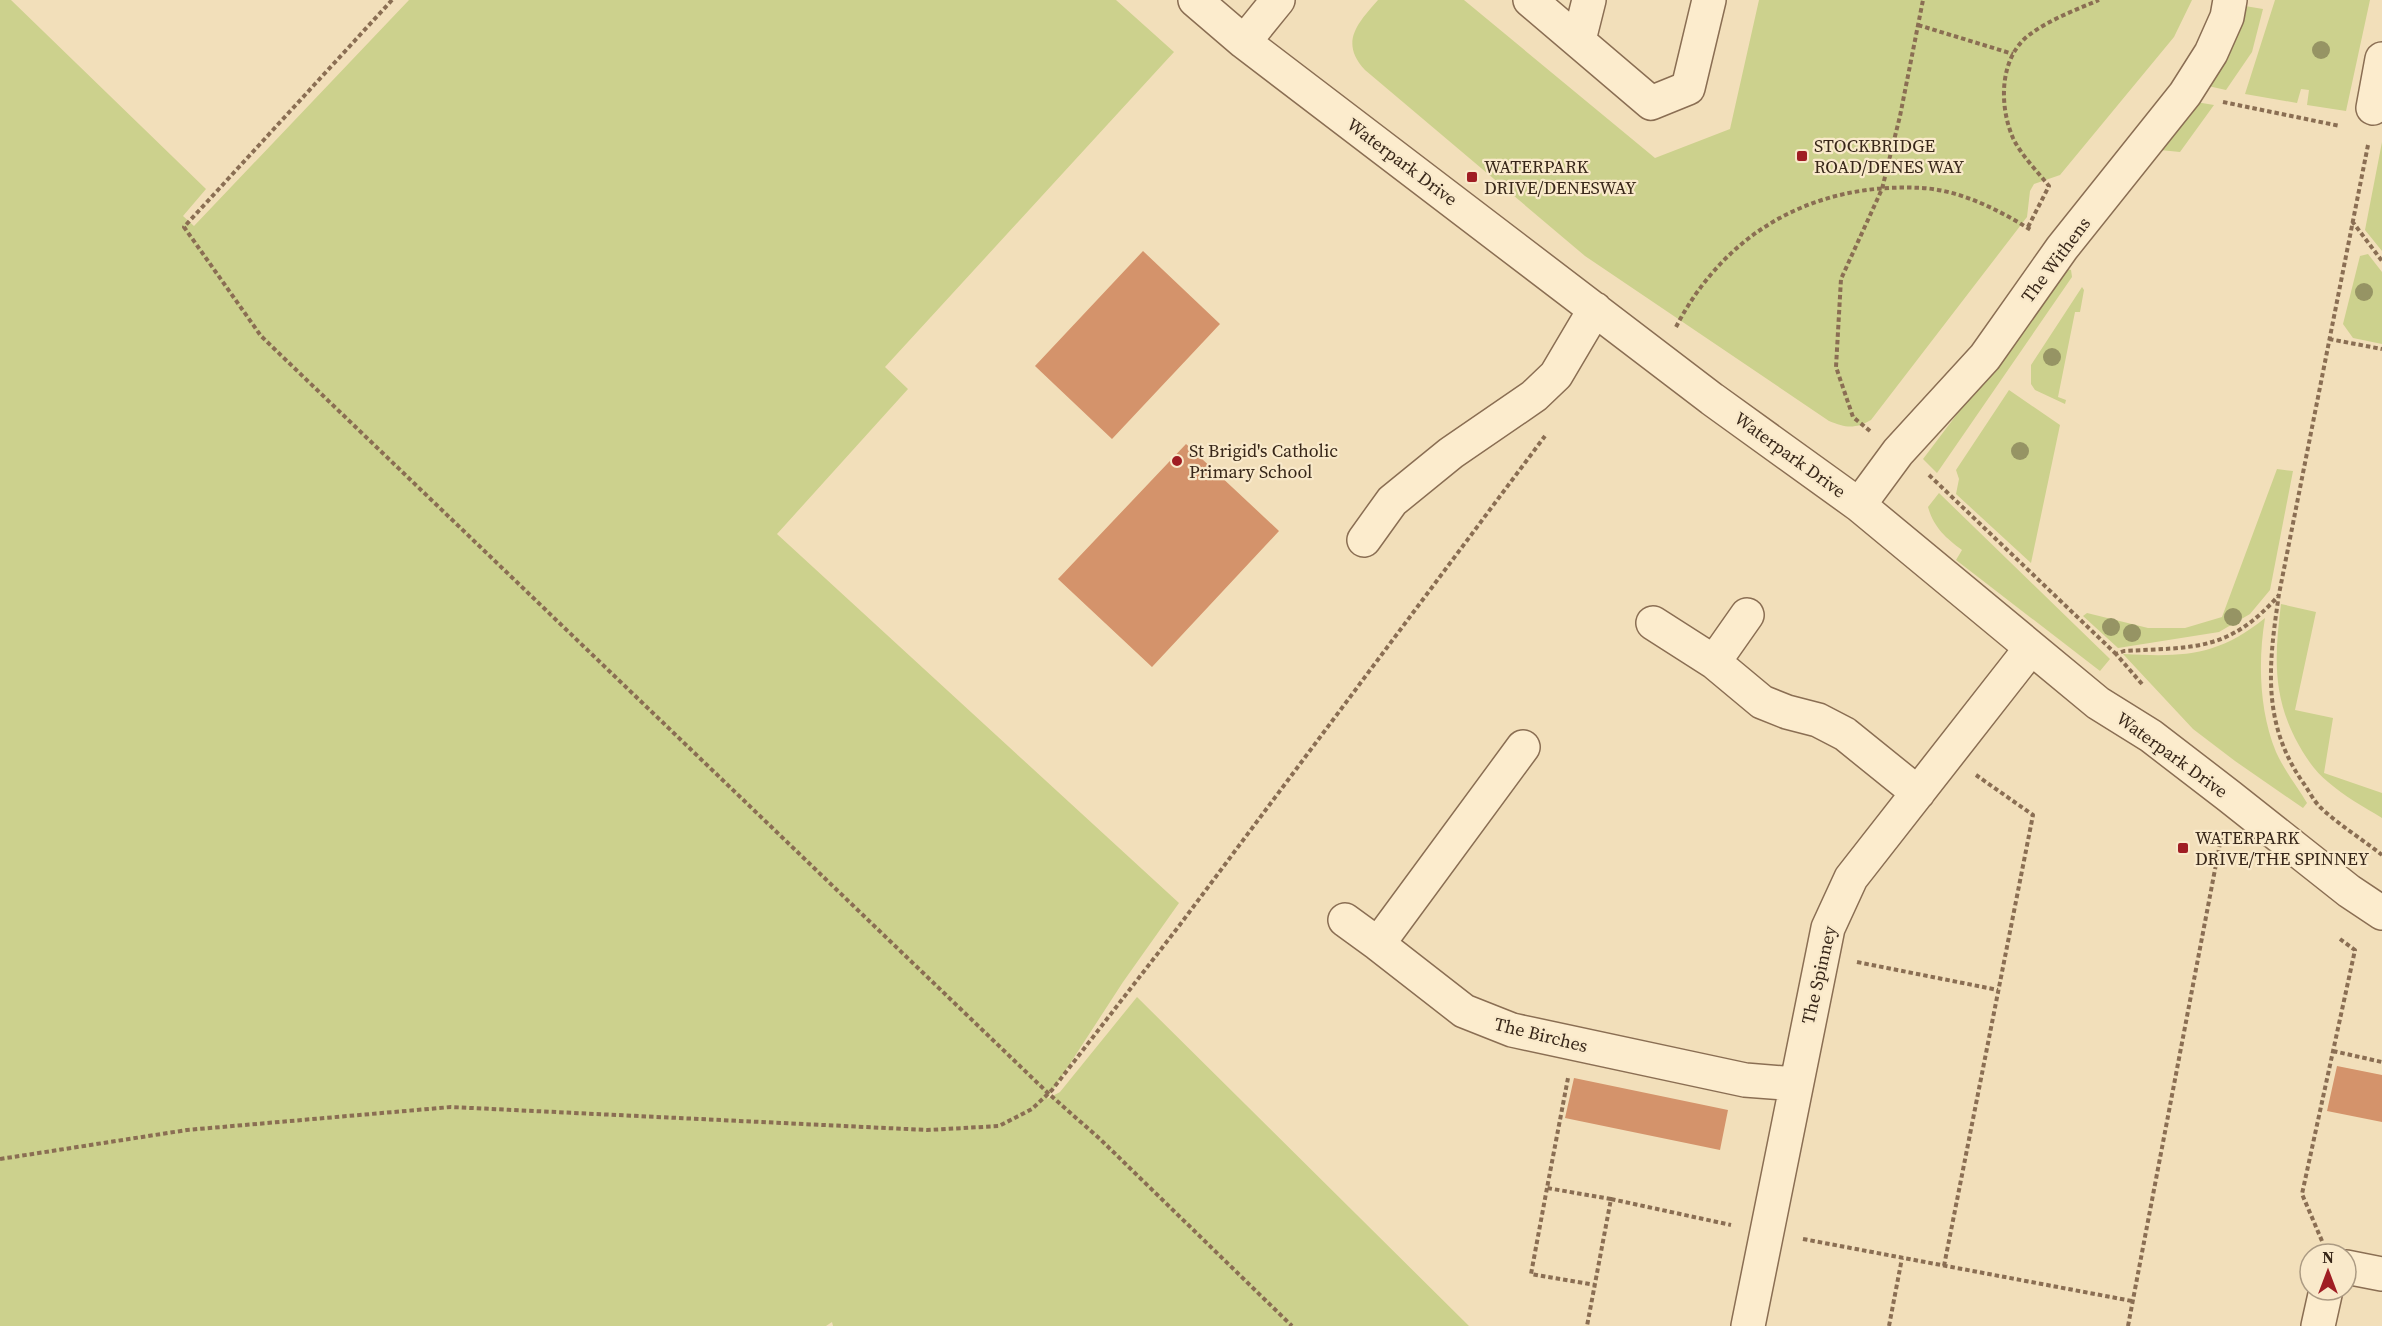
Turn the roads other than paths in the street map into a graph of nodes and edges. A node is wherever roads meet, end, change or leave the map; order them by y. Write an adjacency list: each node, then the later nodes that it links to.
1 (1195, 0): 8 (street, Waterpark Drive)
2 (1278, 0): 8 (street)
3 (1530, 0): 7 (street)
4 (1589, 0): 7 (street)
5 (1709, 0): 7 (street)
6 (2230, 0): 12 (street, The Withens)
7 (1579, 40)
8 (1244, 42): 11 (street, Waterpark Drive)
9 (2382, 59): 10 (street)
10 (2372, 120)
11 (1595, 309): 12 (street, Waterpark Drive); 13 (street)
12 (1859, 505): 16 (street, Waterpark Drive)
13 (1364, 540)
14 (1747, 615): 17 (street)
15 (1653, 623): 17 (street)
16 (2031, 648): 19 (street, The Spinney); 20 (street, Waterpark Drive)
17 (1714, 662): 19 (street)
18 (1523, 747): 22 (street)
19 (1918, 793): 23 (street, The Spinney)
20 (2382, 913)
21 (1346, 920): 22 (street, The Birches)
22 (1378, 944): 23 (street, The Birches)
23 (1796, 1084): 27 (street, The Spinney)
24 (2358, 1269): 25 (street)
25 (2382, 1274)
26 (2323, 1302): 28 (street)
27 (1748, 1326)
28 (2318, 1326)

